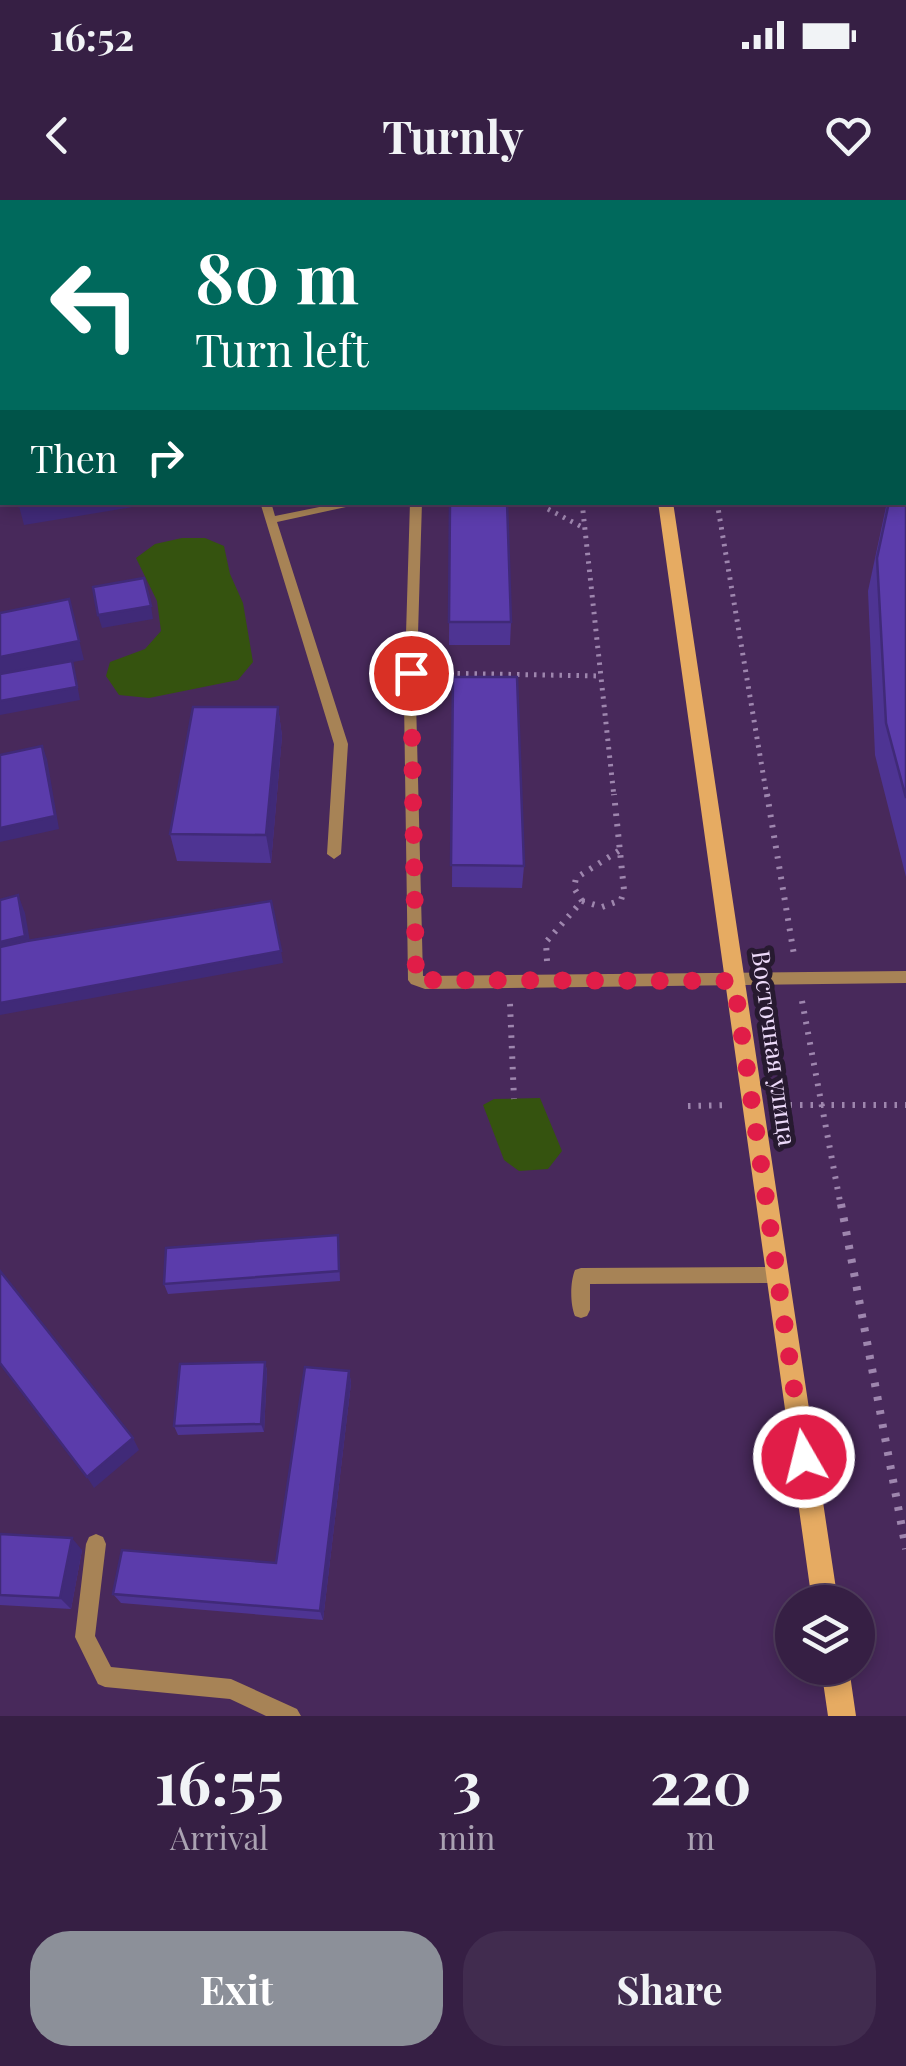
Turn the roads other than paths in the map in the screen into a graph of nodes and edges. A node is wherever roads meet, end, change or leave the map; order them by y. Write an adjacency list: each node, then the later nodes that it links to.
1 (267, 505): 5 (lane)
2 (348, 505): 5 (lane)
3 (416, 505): 8 (lane)
4 (666, 505): 8 (main road, Восточная улица)
5 (271, 520): 6 (lane)
6 (334, 854)
7 (906, 977): 8 (lane)
8 (734, 981): 9 (main road, Восточная улица)
9 (776, 1274): 10 (lane); 12 (main road, Восточная улица)
10 (581, 1310)
11 (96, 1544): 14 (lane)
12 (822, 1585)
13 (837, 1685): 15 (main road)
14 (290, 1716)
15 (842, 1716)

